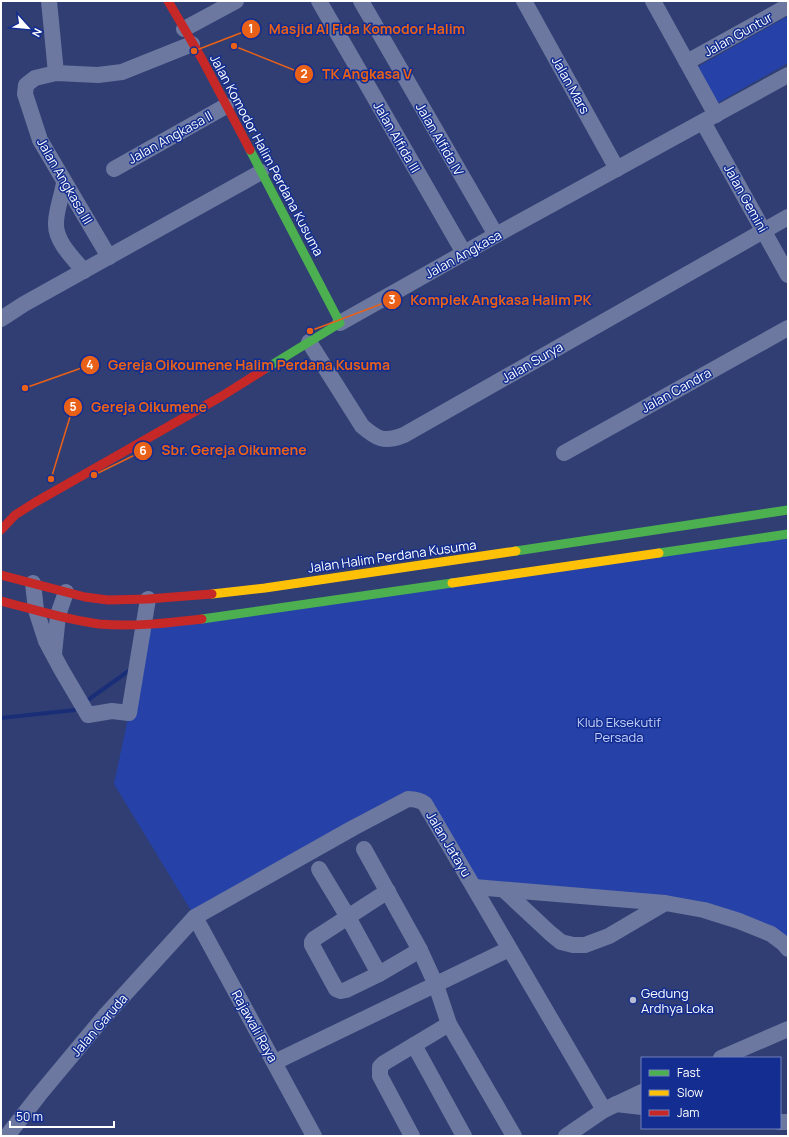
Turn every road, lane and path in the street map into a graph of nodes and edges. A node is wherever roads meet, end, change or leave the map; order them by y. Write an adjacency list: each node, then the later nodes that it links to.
1 (49, 1): 12 (street)
2 (168, 1): 9 (street, Jalan Komodor Halim Perdana Kusuma)
3 (236, 1): 9 (street)
4 (319, 1): 23 (street, Jalan Alfida III)
5 (361, 1): 22 (street, Jalan Alfida IV)
6 (524, 1): 17 (street, Jalan Mars)
7 (653, 1): 11 (street, Jalan Gemini)
8 (788, 6): 11 (street, Jalan Guntur)
9 (184, 30): 10 (street, Jalan Komodor Halim Perdana Kusuma)
10 (192, 44): 12 (street, Jalan Angkasa III); 14 (street, Jalan Komodor Halim Perdana Kusuma)
11 (687, 62): 15 (street, Jalan Gemini)
12 (56, 73): 19 (street, Jalan Angkasa III)
13 (788, 76): 15 (street, Jalan Angkasa)
14 (226, 106): 16 (street, Jalan Angkasa II); 18 (street, Jalan Komodor Halim Perdana Kusuma)
15 (710, 118): 17 (street, Jalan Angkasa); 21 (street, Jalan Gemini)
16 (114, 169)
17 (617, 169): 22 (street, Jalan Angkasa)
18 (261, 172): 24 (street); 28 (street, Jalan Komodor Halim Perdana Kusuma)
19 (64, 183): 24 (street, Jalan Angkasa III); 25 (street)
20 (788, 217): 21 (street, Jalan Surya)
21 (764, 231): 26 (street, Jalan Gemini); 30 (street, Jalan Surya)
22 (496, 235): 23 (street, Jalan Angkasa)
23 (464, 253): 28 (street, Jalan Angkasa)
24 (109, 257): 25 (street)
25 (84, 271): 27 (street)
26 (788, 275)
27 (1, 319)
28 (340, 323): 30 (street, Jalan Angkasa)
29 (788, 328): 31 (street, Jalan Candra)
30 (309, 342): 34 (street, Jalan Angkasa)
31 (564, 453)
32 (788, 510): 40 (street, Jalan Halim Perdana Kusuma)
33 (1, 515): 34 (street)
34 (15, 515): 35 (street, Jalan Angkasa)
35 (1, 530)
36 (788, 534): 44 (street)
37 (1, 575): 38 (street, Jalan Halim Perdana Kusuma)
38 (33, 583): 39 (street, Jalan Halim Perdana Kusuma); 42 (street)
39 (66, 592): 40 (street, Jalan Halim Perdana Kusuma); 43 (street)
40 (148, 599): 44 (street)
41 (1, 601): 42 (street)
42 (36, 610): 43 (street); 45 (street)
43 (58, 615): 44 (street); 45 (street)
44 (143, 625): 45 (street)
45 (54, 654)
46 (364, 848): 50 (street)
47 (319, 869): 53 (street)
48 (474, 887): 49 (street); 52 (street, Jalan Jatayu); 54 (street, Jalan Jatayu)
49 (504, 890): 51 (street); 51 (street)
50 (388, 891): 53 (street); 56 (street)
51 (665, 903): 55 (street)
52 (195, 916): 63 (street, Rajawali Raya); 67 (street, Jalan Garuda)
53 (348, 917): 57 (street); 57 (street)
54 (509, 949): 58 (street); 65 (street, Jalan Jatayu)
55 (788, 949)
56 (420, 950): 57 (street); 58 (street)
57 (379, 974)
58 (436, 985): 59 (street); 63 (street)
59 (449, 1024): 61 (street); 71 (street)
60 (788, 1029): 62 (street)
61 (414, 1045): 69 (street); 70 (street)
62 (723, 1057)
63 (275, 1062): 68 (street, Rajawali Raya)
64 (641, 1092): 65 (street)
65 (610, 1107): 66 (street); 72 (street)
66 (641, 1107)
67 (7, 1136)
68 (314, 1136)
69 (412, 1136)
70 (464, 1136)
71 (514, 1136)
72 (566, 1136)

